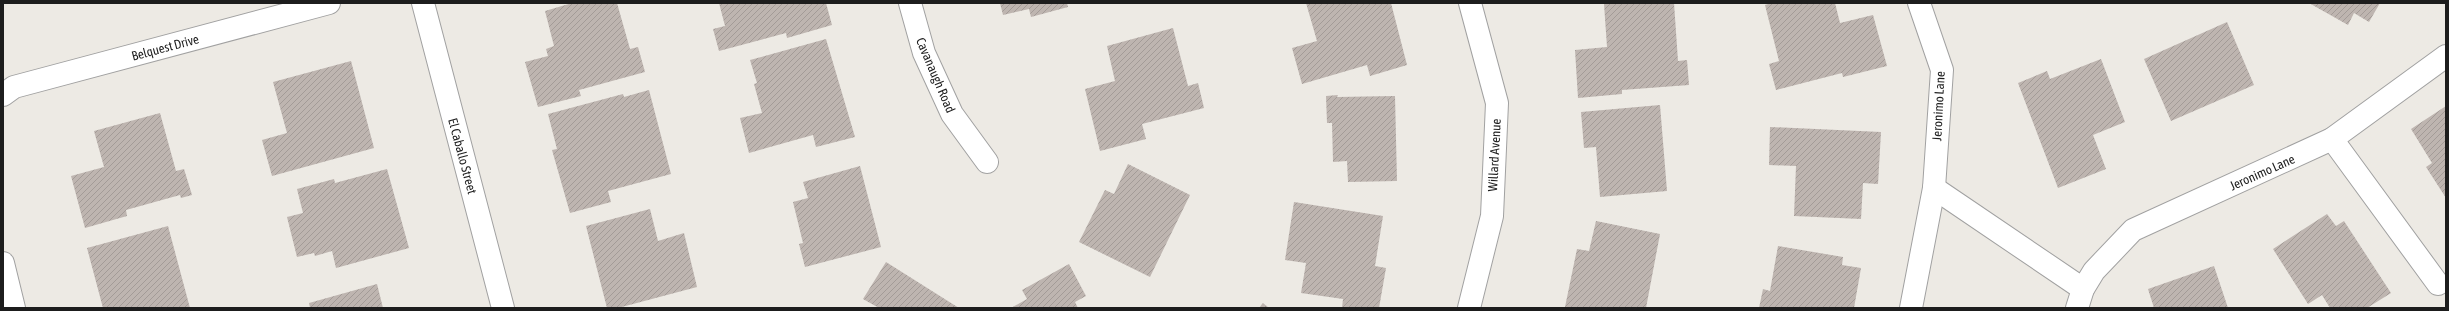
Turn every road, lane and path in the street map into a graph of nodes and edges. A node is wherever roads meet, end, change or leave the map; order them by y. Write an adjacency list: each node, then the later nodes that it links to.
1 (329, 3): 7 (street, Belquest Drive)
2 (423, 3): 15 (street, El Caballo Street)
3 (910, 3): 9 (street, Cavanaugh Road)
4 (1470, 3): 16 (street, Willard Avenue)
5 (1919, 3): 10 (street, Jeronimo Lane)
6 (2446, 56): 8 (street, Jeronimo Lane)
7 (3, 95)
8 (2332, 139): 12 (street); 13 (street, Jeronimo Lane)
9 (987, 162)
10 (1934, 188): 13 (street, Jeronimo Lane); 17 (street, Jeronimo Lane)
11 (3, 263): 14 (street)
12 (2438, 284)
13 (2080, 298)
14 (14, 308)
15 (503, 308)
16 (1470, 308)
17 (1911, 308)

